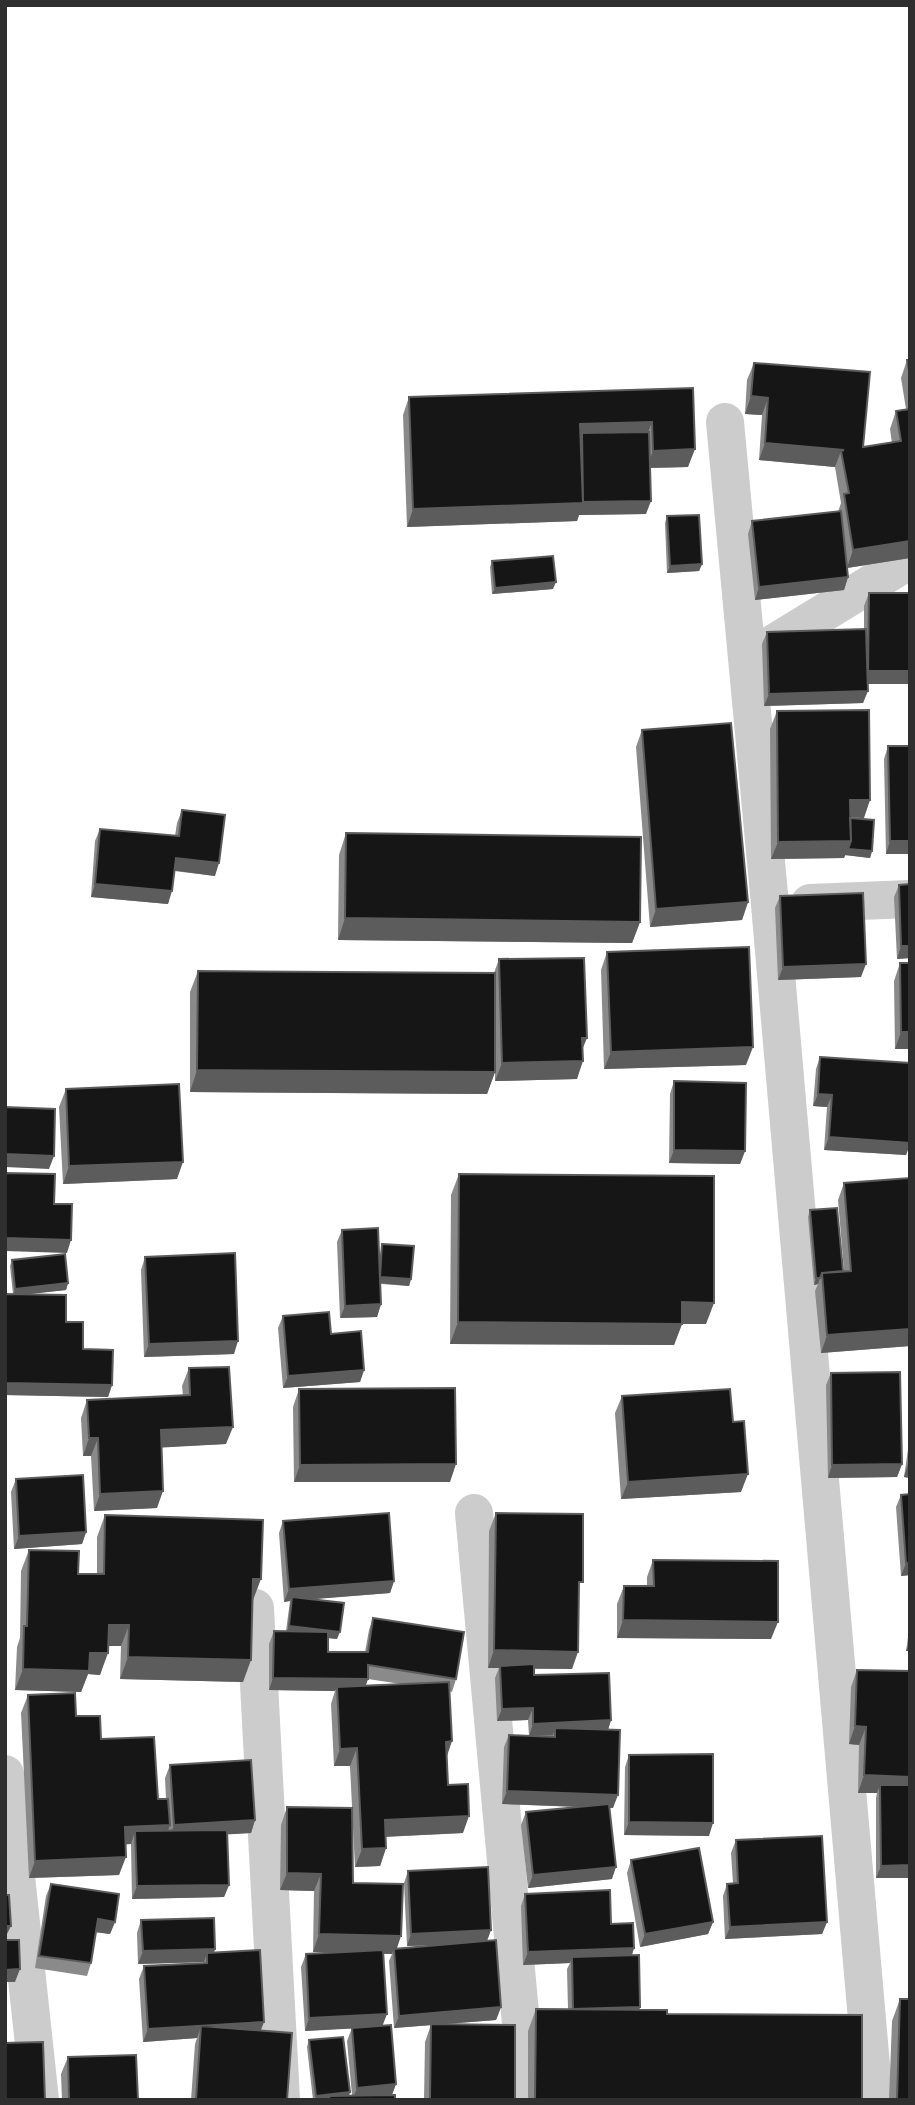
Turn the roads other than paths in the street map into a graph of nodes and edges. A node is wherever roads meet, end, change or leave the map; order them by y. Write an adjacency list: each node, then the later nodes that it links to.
1 (725, 422): 3 (street)
2 (910, 561): 3 (street)
3 (747, 660): 5 (street)
4 (910, 899): 5 (street)
5 (769, 905): 12 (street)
6 (474, 1513): 11 (street)
7 (255, 1608): 10 (street)
8 (5, 1774): 9 (street)
9 (40, 2100)
10 (281, 2100)
11 (528, 2100)
12 (874, 2100)

